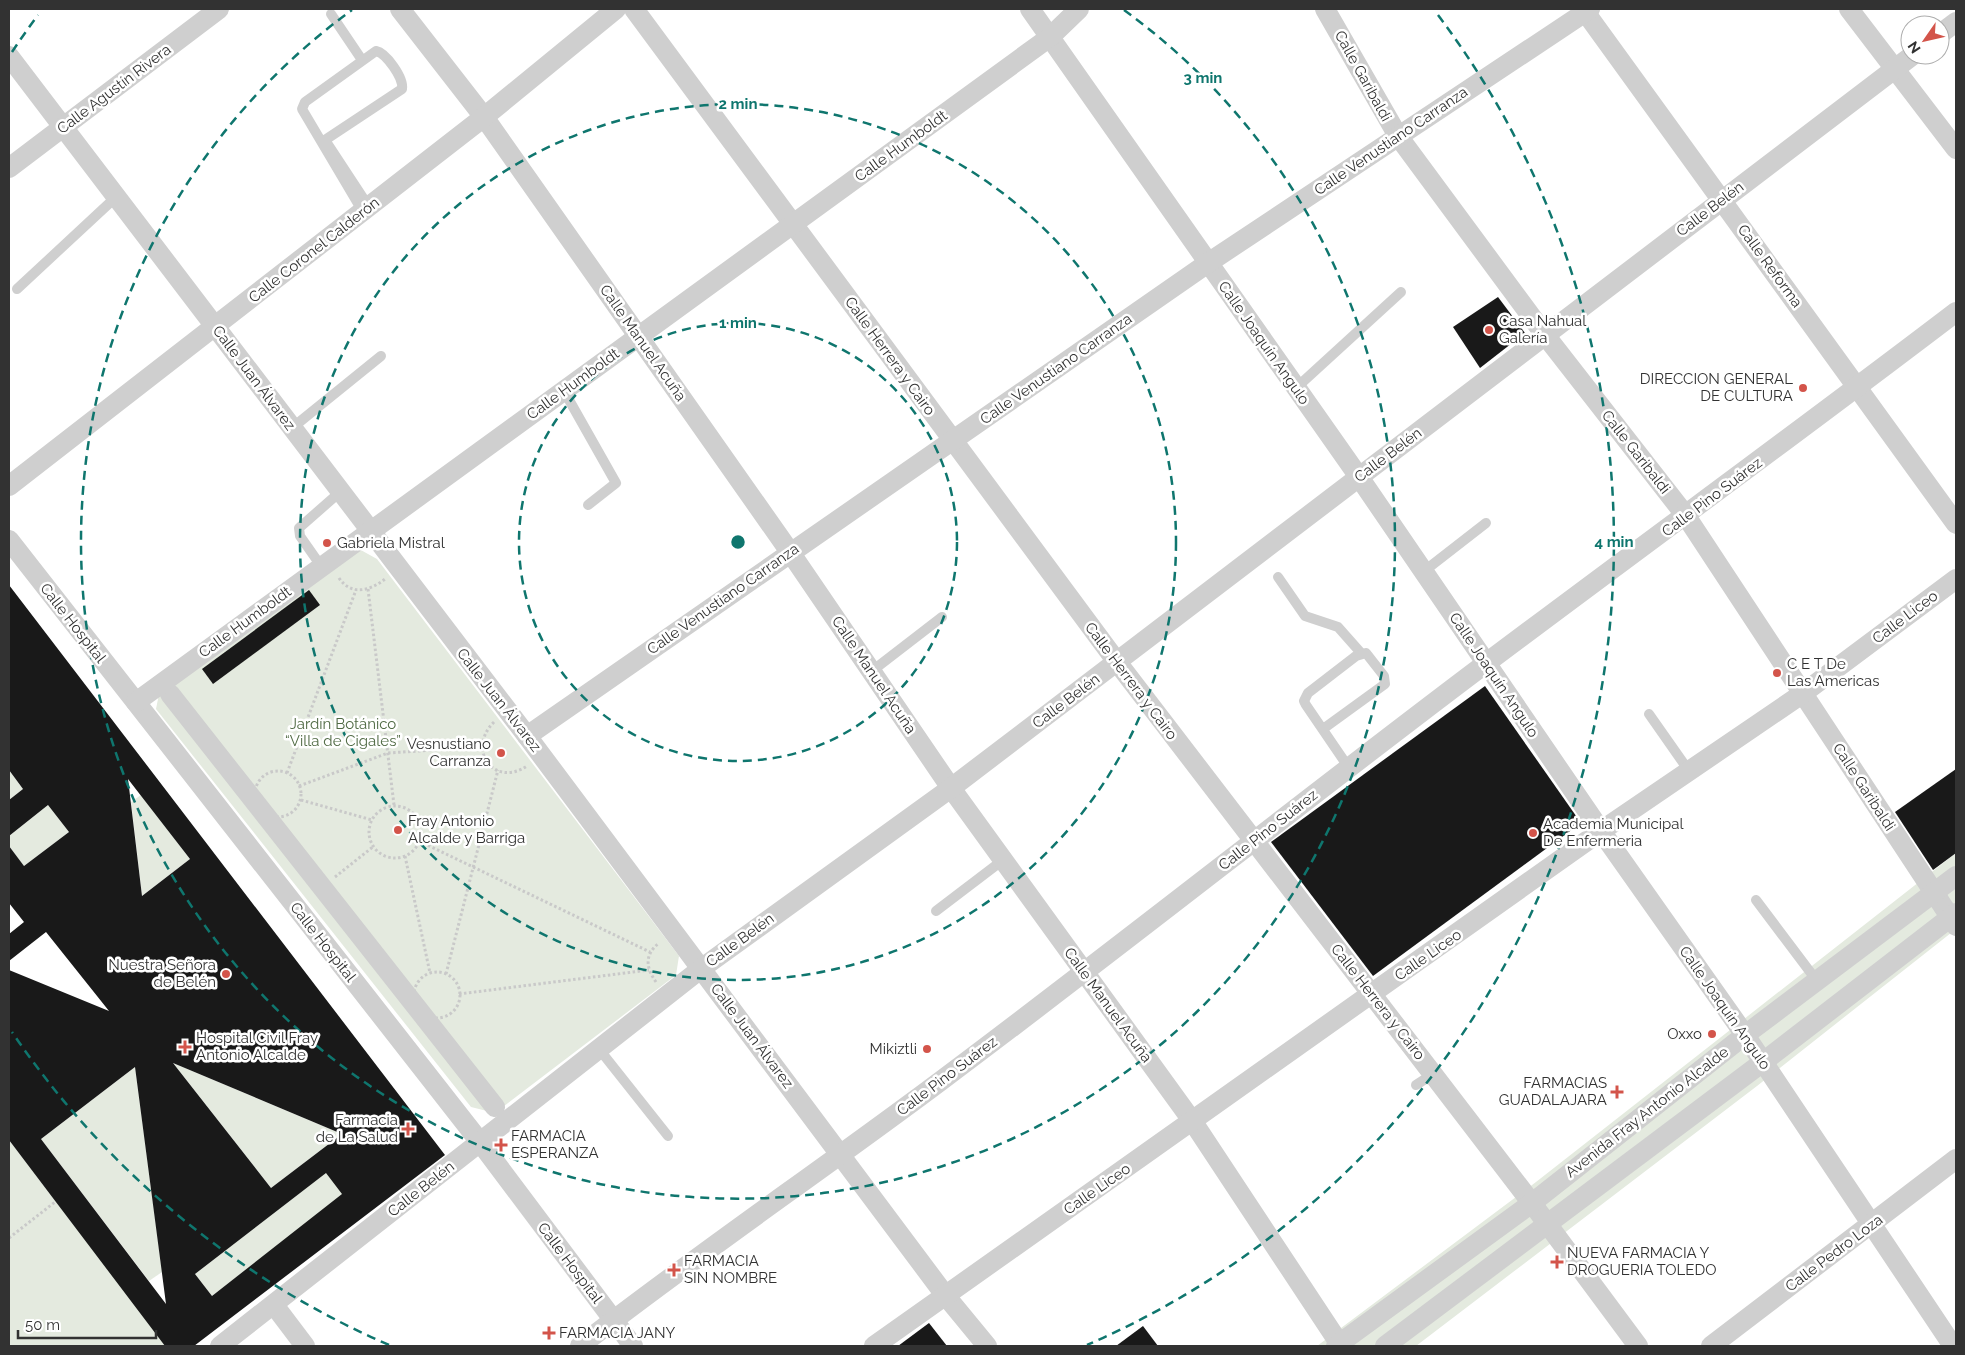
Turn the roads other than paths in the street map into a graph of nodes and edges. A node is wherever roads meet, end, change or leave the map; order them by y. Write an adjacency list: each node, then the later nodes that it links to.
1 (219, 9): 17 (street, Calle Agustín Rivera)
2 (400, 9): 16 (street, Calle Manuel Acuña)
3 (616, 9): 16 (street, Calle Coronel Calderón)
4 (634, 9): 25 (street, Calle Herrera y Cairo)
5 (1030, 9): 11 (street, Calle Joaquín Angulo)
6 (1079, 9): 11 (street, Calle Humboldt)
7 (1325, 9): 18 (street, Calle Garibaldi)
8 (1849, 9): 15 (street)
9 (1586, 10): 18 (street, Calle Venustiano Carranza); 23 (street, Calle Reforma)
10 (331, 14): 13 (lane)
11 (1050, 37): 25 (street, Calle Humboldt); 26 (street, Calle Joaquín Angulo)
12 (9, 56): 17 (street, Calle Juan Álvarez)
13 (362, 60): 19 (lane); 19 (lane)
14 (1900, 65): 15 (street, Calle Belén)
15 (1895, 69): 20 (street); 23 (street, Calle Belén)
16 (484, 117): 24 (street, Calle Coronel Calderón); 32 (street, Calle Manuel Acuña)
17 (63, 128): 21 (street, Calle Agustín Rivera); 22 (street, Calle Juan Álvarez)
18 (1398, 136): 26 (street, Calle Venustiano Carranza); 31 (street, Calle Garibaldi)
19 (323, 142): 24 (lane)
20 (1956, 148)
21 (9, 168)
22 (116, 197): 27 (lane); 30 (street, Calle Juan Álvarez)
23 (1722, 200): 31 (street, Calle Belén); 35 (street, Calle Reforma)
24 (366, 209): 30 (street, Calle Coronel Calderón)
25 (793, 225): 32 (street, Calle Humboldt); 38 (street, Calle Herrera y Cairo)
26 (1208, 263): 34 (street, Calle Joaquín Angulo); 38 (street, Calle Venustiano Carranza)
27 (17, 289)
28 (1401, 292): 34 (lane)
29 (1956, 312): 35 (street, Calle Pino Suárez)
30 (214, 327): 37 (street, Calle Juan Álvarez); 40 (street, Calle Coronel Calderón)
31 (1545, 335): 39 (street, Calle Belén); 43 (street, Calle Garibaldi)
32 (639, 337): 36 (street, Calle Humboldt); 48 (street, Calle Manuel Acuña)
33 (381, 356): 37 (lane)
34 (1296, 388): 39 (street, Calle Joaquín Angulo)
35 (1858, 388): 43 (street, Calle Pino Suárez); 45 (street, Calle Reforma)
36 (564, 391): 42 (lane); 46 (street, Calle Humboldt)
37 (292, 428): 41 (street, Calle Juan Álvarez)
38 (953, 441): 48 (street, Calle Venustiano Carranza); 55 (street, Calle Herrera y Cairo)
39 (1359, 477): 50 (street, Calle Joaquín Angulo); 55 (street, Calle Belén)
40 (9, 486)
41 (340, 492): 46 (street, Calle Juan Álvarez); 49 (lane)
42 (588, 505)
43 (1686, 516): 56 (street, Calle Pino Suárez); 59 (street, Calle Garibaldi)
44 (1486, 523): 50 (lane)
45 (1956, 524)
46 (370, 531): 49 (street, Calle Humboldt); 63 (street, Calle Juan Álvarez)
47 (9, 540): 60 (street, Calle Hospital)
48 (790, 552): 57 (street, Calle Manuel Acuña); 63 (street, Calle Venustiano Carranza)
49 (328, 569): 60 (street, Calle Humboldt)
50 (1423, 572): 56 (street, Calle Joaquín Angulo)
51 (1278, 578): 54 (lane)
52 (1956, 579): 59 (street, Calle Liceo)
53 (942, 617): 57 (lane)
54 (1361, 654): 62 (lane); 62 (lane)
55 (1117, 662): 66 (street, Calle Belén); 68 (street, Calle Herrera y Cairo)
56 (1486, 663): 64 (street, Calle Pino Suárez); 67 (street, Calle Joaquín Angulo)
57 (872, 671): 66 (street, Calle Manuel Acuña)
58 (170, 694): 84 (street)
59 (1802, 694): 65 (street, Calle Liceo); 71 (street, Calle Garibaldi)
60 (136, 702): 87 (street, Calle Hospital)
61 (1649, 714): 65 (lane)
62 (1323, 729): 64 (lane)
63 (526, 736): 75 (street, Calle Juan Álvarez)
64 (1348, 768): 68 (street, Calle Pino Suárez)
65 (1689, 771): 67 (street, Calle Liceo)
66 (951, 788): 69 (street, Calle Manuel Acuña); 75 (street, Calle Belén)
67 (1601, 831): 78 (street, Calle Liceo); 79 (street, Calle Joaquín Angulo)
68 (1253, 840): 76 (street, Calle Pino Suárez); 78 (street, Calle Herrera y Cairo)
69 (1003, 860): 73 (lane); 76 (street, Calle Manuel Acuña)
70 (1956, 876): 71 (street, Avenida Fray Antonio Alcalde)
71 (1934, 893): 74 (street, Calle Garibaldi); 77 (street, Avenida Fray Antonio Alcalde)
72 (1756, 900): 77 (lane)
73 (936, 911)
74 (1954, 919): 81 (street, Avenida Fray Antonio Alcalde)
75 (702, 968): 80 (street, Calle Belén); 88 (street, Calle Juan Álvarez)
76 (1085, 973): 85 (street, Calle Manuel Acuña); 88 (street, Calle Pino Suárez)
77 (1817, 981): 79 (street, Avenida Fray Antonio Alcalde)
78 (1372, 995): 82 (street, Calle Herrera y Cairo); 85 (street, Calle Liceo)
79 (1745, 1035): 81 (street, Calle Joaquín Angulo); 90 (street, Avenida Fray Antonio Alcalde)
80 (599, 1049): 86 (lane); 87 (street, Calle Belén)
81 (1763, 1062): 91 (street, Avenida Fray Antonio Alcalde); 92 (street, Calle Joaquín Angulo)
82 (1432, 1074): 83 (lane); 90 (street, Calle Herrera y Cairo)
83 (1416, 1085)
84 (495, 1107)
85 (1193, 1122): 93 (street, Calle Liceo); 96 (street, Calle Manuel Acuña)
86 (668, 1136)
87 (480, 1142): 94 (street, Calle Belén); 95 (street, Calle Hospital)
88 (842, 1156): 93 (street, Calle Juan Álvarez); 95 (street, Calle Pino Suárez)
89 (1956, 1159): 92 (street, Calle Pedro Loza)
90 (1532, 1204): 91 (street, Calle Herrera y Cairo); 96 (street, Avenida Fray Antonio Alcalde)
91 (1547, 1224): 103 (street, Avenida Fray Antonio Alcalde); 104 (street, Calle Herrera y Cairo)
92 (1871, 1225): 105 (street, Calle Pedro Loza); 106 (street, Calle Joaquín Angulo)
93 (945, 1295): 101 (street, Calle Liceo); 102 (street, Calle Juan Álvarez)
94 (274, 1305): 97 (street, Calle Belén); 98 (street)
95 (613, 1320): 99 (street, Calle Pino Suárez); 100 (street, Calle Hospital)
96 (1339, 1345)
97 (220, 1346)
98 (305, 1346)
99 (580, 1346)
100 (633, 1346)
101 (874, 1346)
102 (987, 1346)
103 (1385, 1346)
104 (1638, 1346)
105 (1711, 1346)
106 (1953, 1346)

